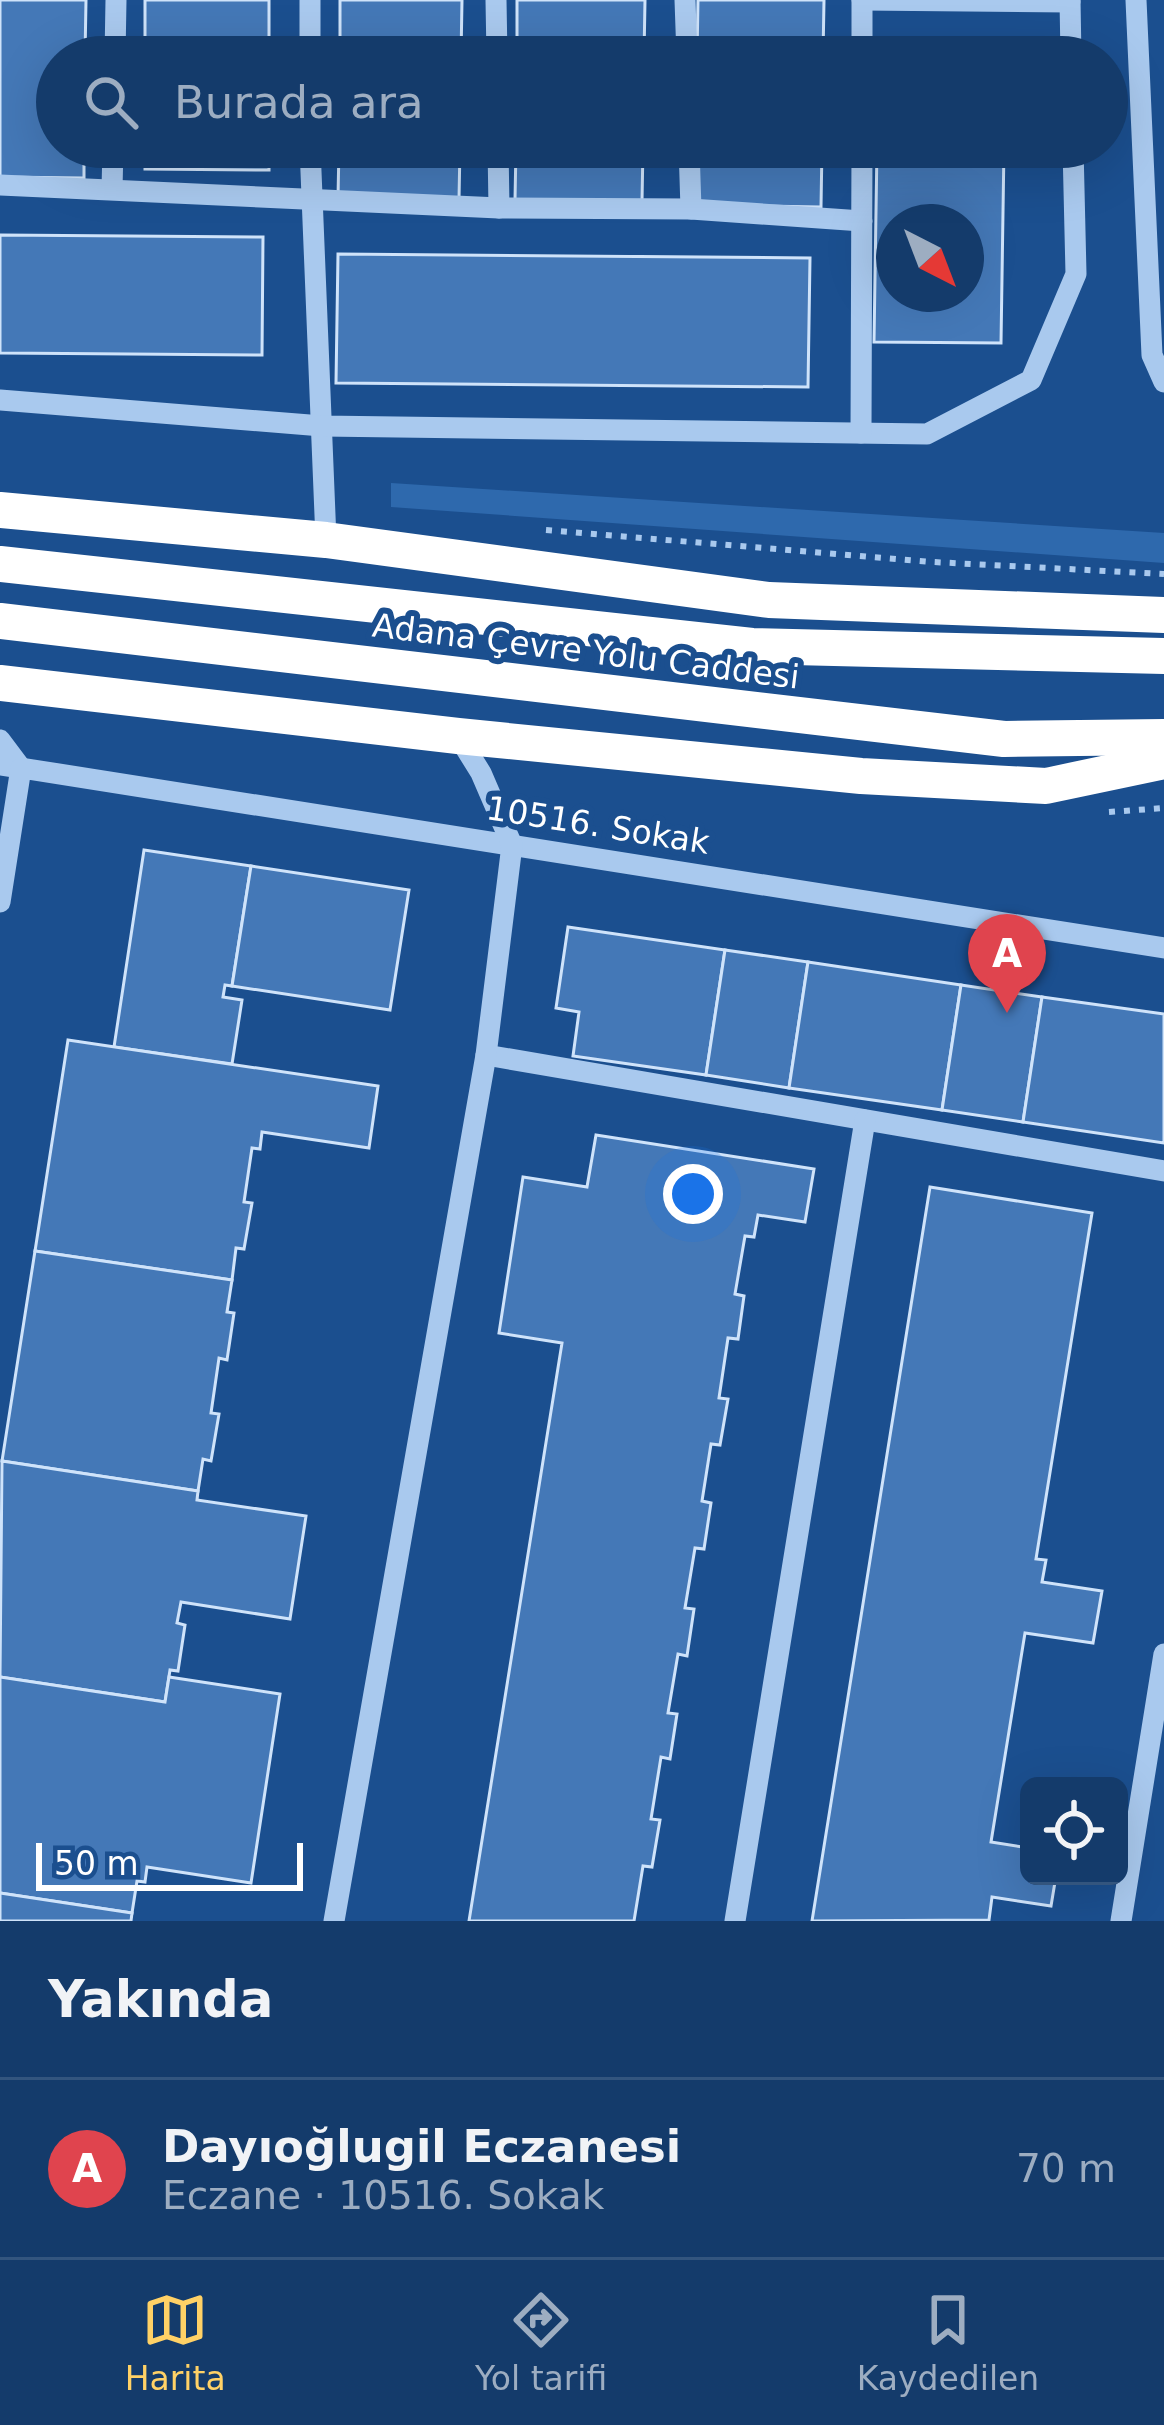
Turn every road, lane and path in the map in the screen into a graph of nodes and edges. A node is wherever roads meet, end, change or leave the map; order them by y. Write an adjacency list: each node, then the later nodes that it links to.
1 (116, 0): 8 (street)
2 (310, 0): 9 (street)
3 (496, 0): 10 (street)
4 (685, 0): 11 (street)
5 (862, 0): 7 (street); 12 (street)
6 (1136, 0): 26 (street)
7 (1070, 1): 13 (street)
8 (115, 36)
9 (310, 36)
10 (497, 36)
11 (686, 36)
12 (862, 36)
13 (1071, 36)
14 (112, 168): 21 (street)
15 (310, 168): 22 (street)
16 (498, 168): 23 (street)
17 (690, 168): 24 (street)
18 (862, 168): 25 (street)
19 (1073, 168): 29 (street)
20 (0, 185): 21 (street)
21 (112, 189): 22 (street)
22 (310, 201): 23 (street); 28 (street)
23 (499, 208): 24 (street)
24 (691, 209): 25 (street)
25 (862, 221): 29 (street)
26 (1164, 382)
27 (0, 400): 28 (street)
28 (322, 427): 29 (street); 32 (street)
29 (861, 433)
30 (0, 510): 32 (highway)
31 (545, 530): 34 (path)
32 (326, 540): 35 (highway)
33 (0, 564): 37 (highway, Adana Çevre Yolu Caddesi)
34 (1164, 574)
35 (1164, 615)
36 (0, 621): 40 (highway, Adana Çevre Yolu Caddesi)
37 (1164, 656)
38 (0, 683): 39 (highway)
39 (458, 736): 42 (highway); 44 (street)
40 (1164, 737)
41 (0, 740): 43 (street)
42 (1164, 761)
43 (11, 766): 44 (street, 10516. Sokak); 45 (street)
44 (512, 845): 46 (street, 10516. Sokak); 47 (street)
45 (0, 902)
46 (1164, 948)
47 (486, 1055): 48 (street); 51 (street)
48 (865, 1120): 49 (street); 52 (street)
49 (1164, 1171)
50 (1164, 1654): 53 (street)
51 (334, 1921)
52 (735, 1921)
53 (1121, 1921)

